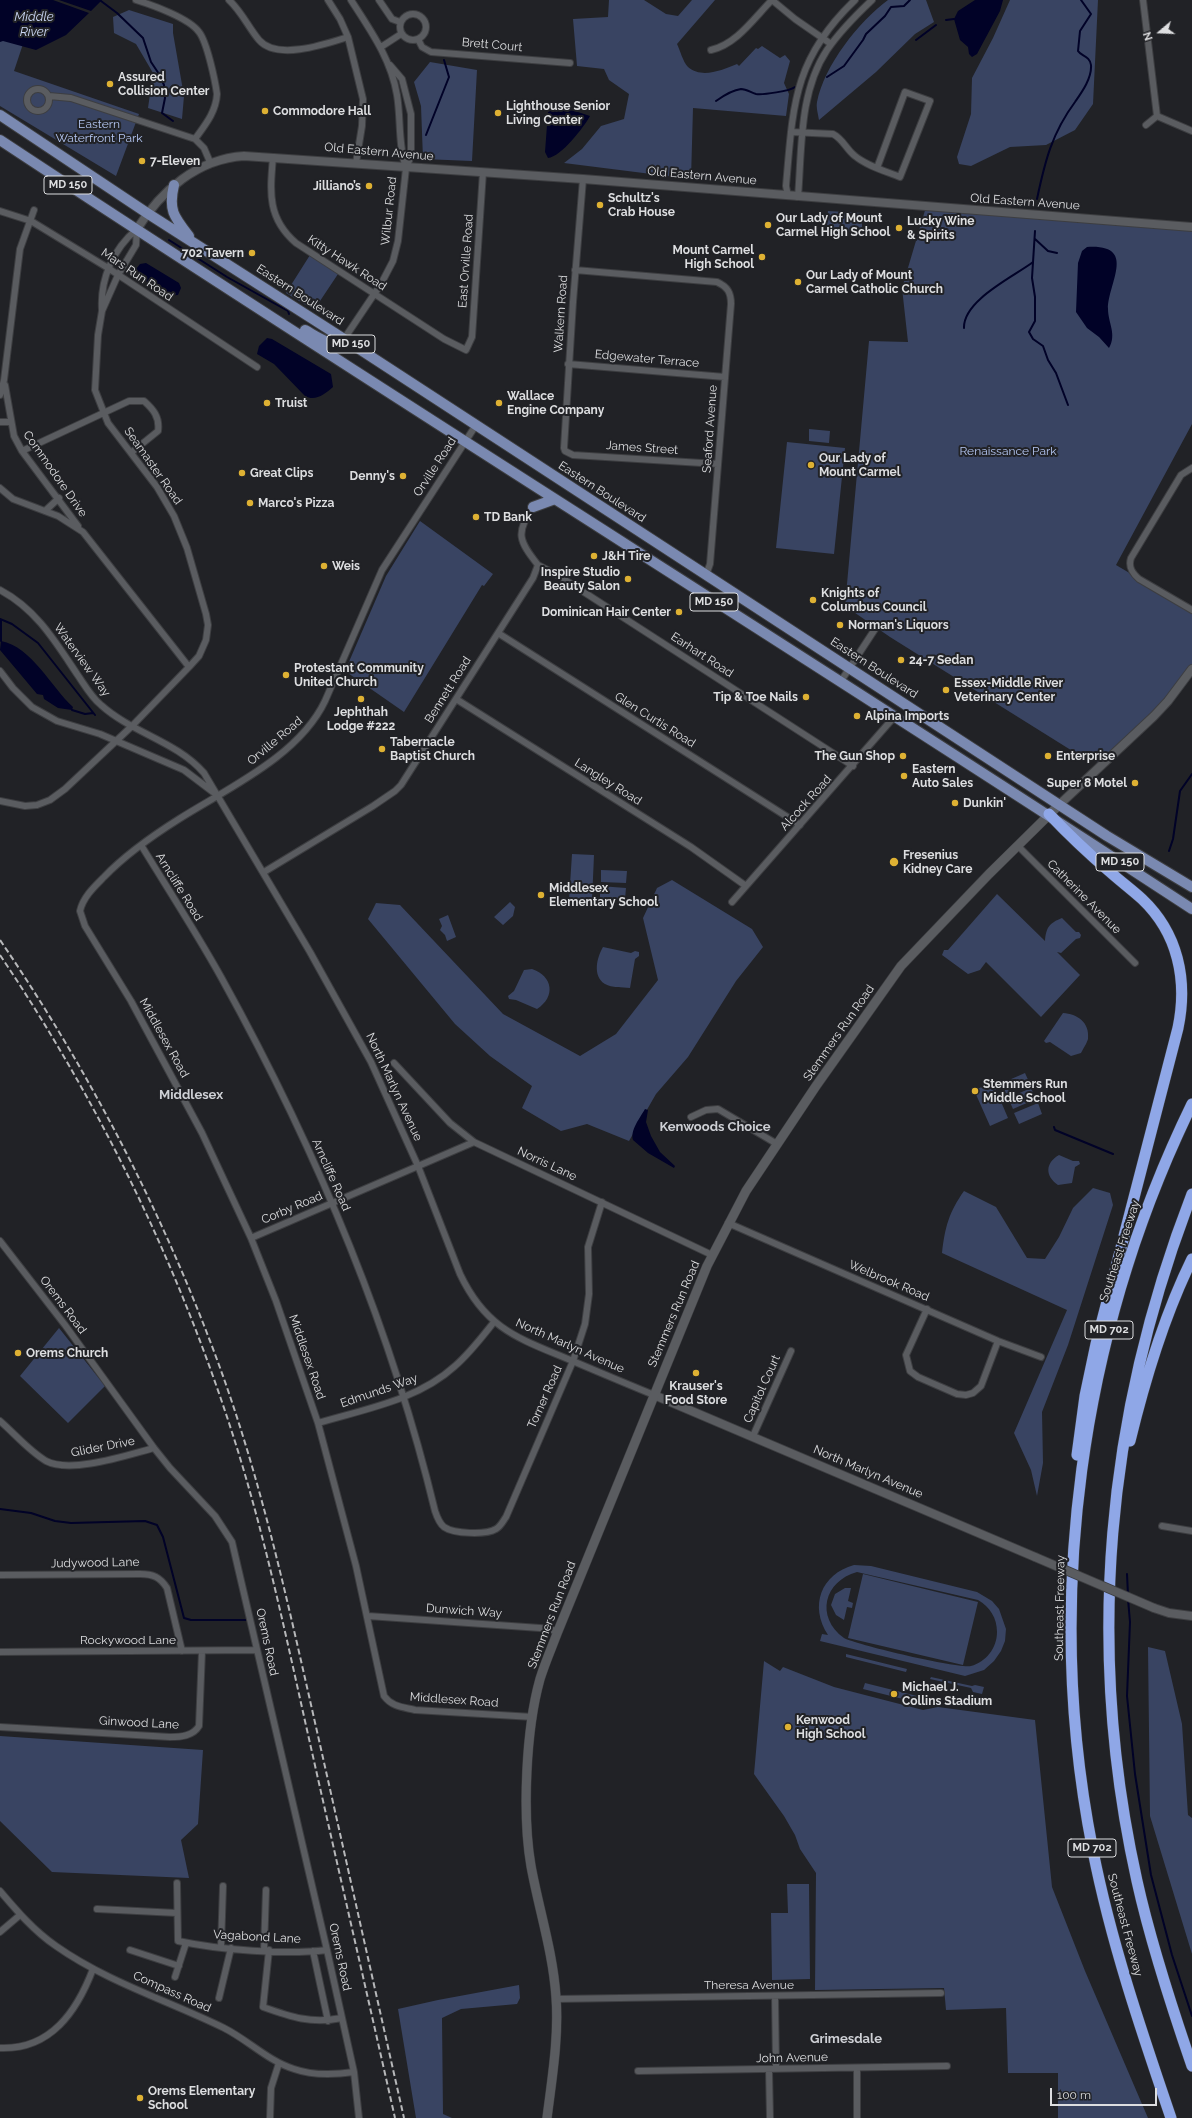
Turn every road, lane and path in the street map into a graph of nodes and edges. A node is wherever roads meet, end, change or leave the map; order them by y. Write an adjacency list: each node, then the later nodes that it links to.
1 (136, 0): 27 (street)
2 (229, 0): 12 (street)
3 (328, 0): 12 (street)
4 (351, 0): 16 (street)
5 (379, 0): 10 (street)
6 (772, 0): 14 (street); 17 (street)
7 (855, 0): 14 (street)
8 (872, 0): 15 (street)
9 (1142, 0): 22 (street)
10 (400, 22): 11 (street); 13 (street)
11 (401, 34): 13 (street, Brett Court); 16 (street)
12 (348, 38): 31 (street)
13 (418, 39): 18 (street, Brett Court)
14 (821, 39): 15 (street); 25 (street)
15 (831, 44): 26 (street)
16 (381, 47): 19 (street)
17 (712, 50)
18 (570, 63)
19 (390, 65): 32 (street); 32 (street)
20 (49, 96): 27 (street)
21 (0, 115): 41 (main road, Eastern Boulevard / MD 150)
22 (1157, 116): 23 (street); 24 (street)
23 (1146, 125)
24 (1192, 131)
25 (791, 132): 26 (street); 37 (street)
26 (803, 133): 33 (street); 38 (street)
27 (195, 139): 30 (street)
28 (0, 140): 44 (main road, MD 150)
29 (273, 157): 30 (street, Old Eastern Avenue); 31 (street, Old Eastern Avenue); 49 (street, Kitty Hawk Road)
30 (210, 162): 36 (street, Old Eastern Avenue)
31 (356, 163): 32 (street, Old Eastern Avenue)
32 (406, 168): 34 (street, Old Eastern Avenue); 49 (street, Wilbur Road)
33 (877, 168): 33 (street)
34 (483, 172): 35 (street, Old Eastern Avenue); 53 (street, East Orville Road)
35 (583, 179): 37 (street, Old Eastern Avenue); 47 (street, Walkern Road)
36 (174, 185): 41 (street, Old Eastern Avenue); 45 (main road)
37 (788, 196): 38 (street, Old Eastern Avenue)
38 (798, 197): 43 (street, Old Eastern Avenue)
39 (34, 210): 42 (street, Commodore Drive)
40 (0, 211): 42 (street, Mars Run Road)
41 (147, 213): 44 (street, Old Eastern Avenue); 45 (main road, Eastern Boulevard / MD 150)
42 (31, 221): 46 (street, Mars Run Road); 57 (street, Commodore Drive)
43 (1192, 227)
44 (137, 229): 46 (street, Seamaster Road); 48 (street, Seamaster Road); 51 (main road, MD 150)
45 (192, 241): 52 (main road, Eastern Boulevard / MD 150)
46 (108, 268): 48 (street, Mars Run Road); 50 (street, Seamaster Road)
47 (575, 270): 54 (street, Walkern Road); 56 (street, Seaford Avenue)
48 (118, 275): 50 (street, Seamaster Road); 55 (street, Mars Run Road)
49 (375, 294): 52 (street, Wilbur Road); 53 (street, Kitty Hawk Road)
50 (102, 312): 59 (street, Seamaster Road)
51 (273, 316): 52 (main road); 63 (main road, MD 150)
52 (344, 339): 62 (main road, Eastern Boulevard / MD 150)
53 (466, 350)
54 (568, 364): 56 (street, Edgewater Terrace); 65 (street, Walkern Road)
55 (257, 367)
56 (725, 377): 67 (street, Seaford Avenue)
57 (4, 380): 58 (street, Commodore Drive); 61 (street, Commodore Drive)
58 (0, 395)
59 (103, 413): 64 (street); 66 (street, Seamaster Road); 66 (street)
60 (0, 422): 61 (street)
61 (11, 422): 64 (street, Commodore Drive)
62 (476, 425): 63 (street, Orville Road); 77 (main road, Eastern Boulevard / MD 150)
63 (465, 441): 69 (main road, MD 150); 93 (street, Orville Road)
64 (22, 451): 71 (street, Commodore Drive)
65 (566, 451): 67 (street, James Street)
66 (132, 452): 82 (street, Seamaster Road)
67 (718, 464): 77 (street, Seaford Avenue)
68 (1192, 468): 79 (street)
69 (534, 486): 72 (main road, MD 150); 73 (main road)
70 (0, 488): 74 (street, Commodore Drive)
71 (59, 498): 74 (street); 75 (street, Commodore Drive)
72 (555, 499): 73 (main road); 86 (main road, MD 150)
73 (533, 507): 76 (street)
74 (45, 511): 75 (street, Commodore Drive)
75 (83, 532): 82 (street, Commodore Drive)
76 (538, 564): 81 (street, Bennett Road); 92 (street, Earhart Road)
77 (706, 575): 83 (main road, Eastern Boulevard / MD 150)
78 (0, 590): 89 (street, Waterview Way)
79 (1192, 610)
80 (877, 626): 83 (street)
81 (498, 633): 87 (street, Bennett Road); 97 (street, Glen Curtis Road)
82 (189, 667): 89 (street, Seamaster Road)
83 (850, 668): 86 (street); 95 (main road, Eastern Boulevard / MD 150)
84 (0, 670): 90 (street)
85 (1191, 672): 95 (street, Stemmers Run Road)
86 (841, 681): 88 (main road, MD 150)
87 (456, 699): 100 (street, Bennett Road); 101 (street, Langley Road)
88 (895, 716): 92 (street, Alcock Road); 96 (main road, MD 150)
89 (132, 726): 90 (street, Seamaster Road); 91 (street, Waterview Way)
90 (115, 740): 93 (street, North Marlyn Avenue); 94 (street, Seamaster Road)
91 (174, 748): 93 (street, North Marlyn Avenue)
92 (853, 766): 97 (street, Alcock Road)
93 (216, 795): 98 (street, Orville Road); 100 (street, North Marlyn Avenue)
94 (0, 801)
95 (1060, 804): 96 (main road, Stemmers Run Road); 102 (main road, Eastern Boulevard / MD 150)
96 (1049, 814): 99 (main road, Stemmers Run Road); 104 (main road, MD 150); 136 (highway)
97 (800, 825): 101 (street, Alcock Road)
98 (140, 845): 105 (street, Orville Road); 115 (street, Arncliffe Road)
99 (1018, 846): 106 (street, Catherine Avenue); 111 (main road, Stemmers Run Road)
100 (264, 872): 112 (street, North Marlyn Avenue)
101 (746, 886): 103 (street, Alcock Road)
102 (1192, 887)
103 (732, 902)
104 (1192, 909)
105 (80, 911): 117 (street, Middlesex Road)
106 (1135, 963)
107 (394, 1063): 110 (street, Norris Lane)
108 (1192, 1104): 136 (highway, Southeast Freeway / MD 702)
109 (691, 1117): 111 (street)
110 (474, 1142): 112 (street, Corby Road); 114 (street, Norris Lane)
111 (777, 1144): 116 (main road, Stemmers Run Road)
112 (418, 1166): 115 (street, Corby Road); 122 (street, North Marlyn Avenue)
113 (1192, 1194): 138 (highway, Southeast Freeway / MD 702)
114 (602, 1202): 119 (street, Norris Lane); 126 (street, Torner Road)
115 (334, 1203): 117 (street, Corby Road); 128 (street, Arncliffe Road)
116 (728, 1223): 119 (main road, Stemmers Run Road); 121 (street, Welbrook Road)
117 (250, 1238): 130 (street, Middlesex Road)
118 (1, 1245): 132 (street, Orems Road)
119 (712, 1255): 127 (main road, Stemmers Run Road)
120 (1192, 1259): 138 (highway)
121 (927, 1309): 123 (street, Welbrook Road); 123 (street)
122 (494, 1322): 126 (street, North Marlyn Avenue); 128 (street, Edmunds Way)
123 (998, 1341): 125 (street, Welbrook Road)
124 (790, 1351): 131 (street, Capitol Court)
125 (1041, 1358)
126 (573, 1361): 127 (street, North Marlyn Avenue); 134 (street, Torner Road)
127 (654, 1395): 131 (street, North Marlyn Avenue); 141 (main road, Stemmers Run Road)
128 (404, 1396): 130 (street, Edmunds Way); 134 (street, Arncliffe Road)
129 (0, 1421): 132 (street, Glider Drive)
130 (318, 1423): 139 (street, Middlesex Road)
131 (753, 1436): 140 (street, North Marlyn Avenue, bridge)
132 (154, 1448): 142 (street, Orems Road)
133 (1162, 1526): 135 (street)
134 (454, 1530)
135 (1192, 1531)
136 (1073, 1567): 185 (highway, Southeast Freeway / MD 702)
137 (0, 1575): 143 (street, Judywood Lane)
138 (1109, 1580): 175 (highway, Southeast Freeway / MD 702)
139 (368, 1616): 141 (street, Dunwich Way); 146 (street, Middlesex Road)
140 (1192, 1616)
141 (558, 1631): 146 (main road, Stemmers Run Road)
142 (257, 1650): 144 (street, Rockywood Lane); 161 (street, Orems Road)
143 (182, 1651): 144 (street, Rockywood Lane); 145 (street, Rockywood Lane)
144 (202, 1651): 147 (street, Ginwood Lane)
145 (0, 1652)
146 (533, 1717): 169 (main road, Stemmers Run Road)
147 (0, 1727)
148 (177, 1883): 153 (street)
149 (223, 1886): 157 (street)
150 (266, 1890): 160 (street)
151 (0, 1891): 154 (street, Compass Road)
152 (97, 1909): 153 (street)
153 (177, 1913): 156 (street)
154 (20, 1915): 155 (street); 164 (street, Compass Road)
155 (0, 1932)
156 (186, 1943): 157 (street, Vagabond Lane); 163 (street)
157 (220, 1947): 158 (street, Vagabond Lane)
158 (231, 1948): 160 (street, Vagabond Lane); 168 (street)
159 (130, 1950): 163 (street)
160 (266, 1950): 162 (street, Vagabond Lane); 171 (street)
161 (327, 1950): 162 (street, Vagabond Lane); 170 (street, Orems Road)
162 (314, 1951): 171 (street)
163 (179, 1966): 165 (street)
164 (93, 1969): 172 (street); 173 (street, Compass Road)
165 (175, 1977)
166 (941, 1993): 167 (street, Theresa Avenue)
167 (775, 1996): 169 (street, Theresa Avenue); 177 (street)
168 (219, 1998)
169 (556, 1999): 182 (main road, Stemmers Run Road)
170 (342, 2018): 171 (street); 179 (street, Orems Road)
171 (328, 2021)
172 (0, 2048)
173 (280, 2063): 179 (street, Compass Road); 180 (street)
174 (947, 2066): 176 (street, John Avenue)
175 (1192, 2066)
176 (857, 2068): 177 (street, John Avenue); 184 (street)
177 (773, 2069): 178 (street, John Avenue); 183 (street)
178 (638, 2071)
179 (354, 2072): 181 (street, Orems Road)
180 (270, 2118)
181 (360, 2118)
182 (547, 2118)
183 (770, 2118)
184 (857, 2118)
185 (1171, 2118)

